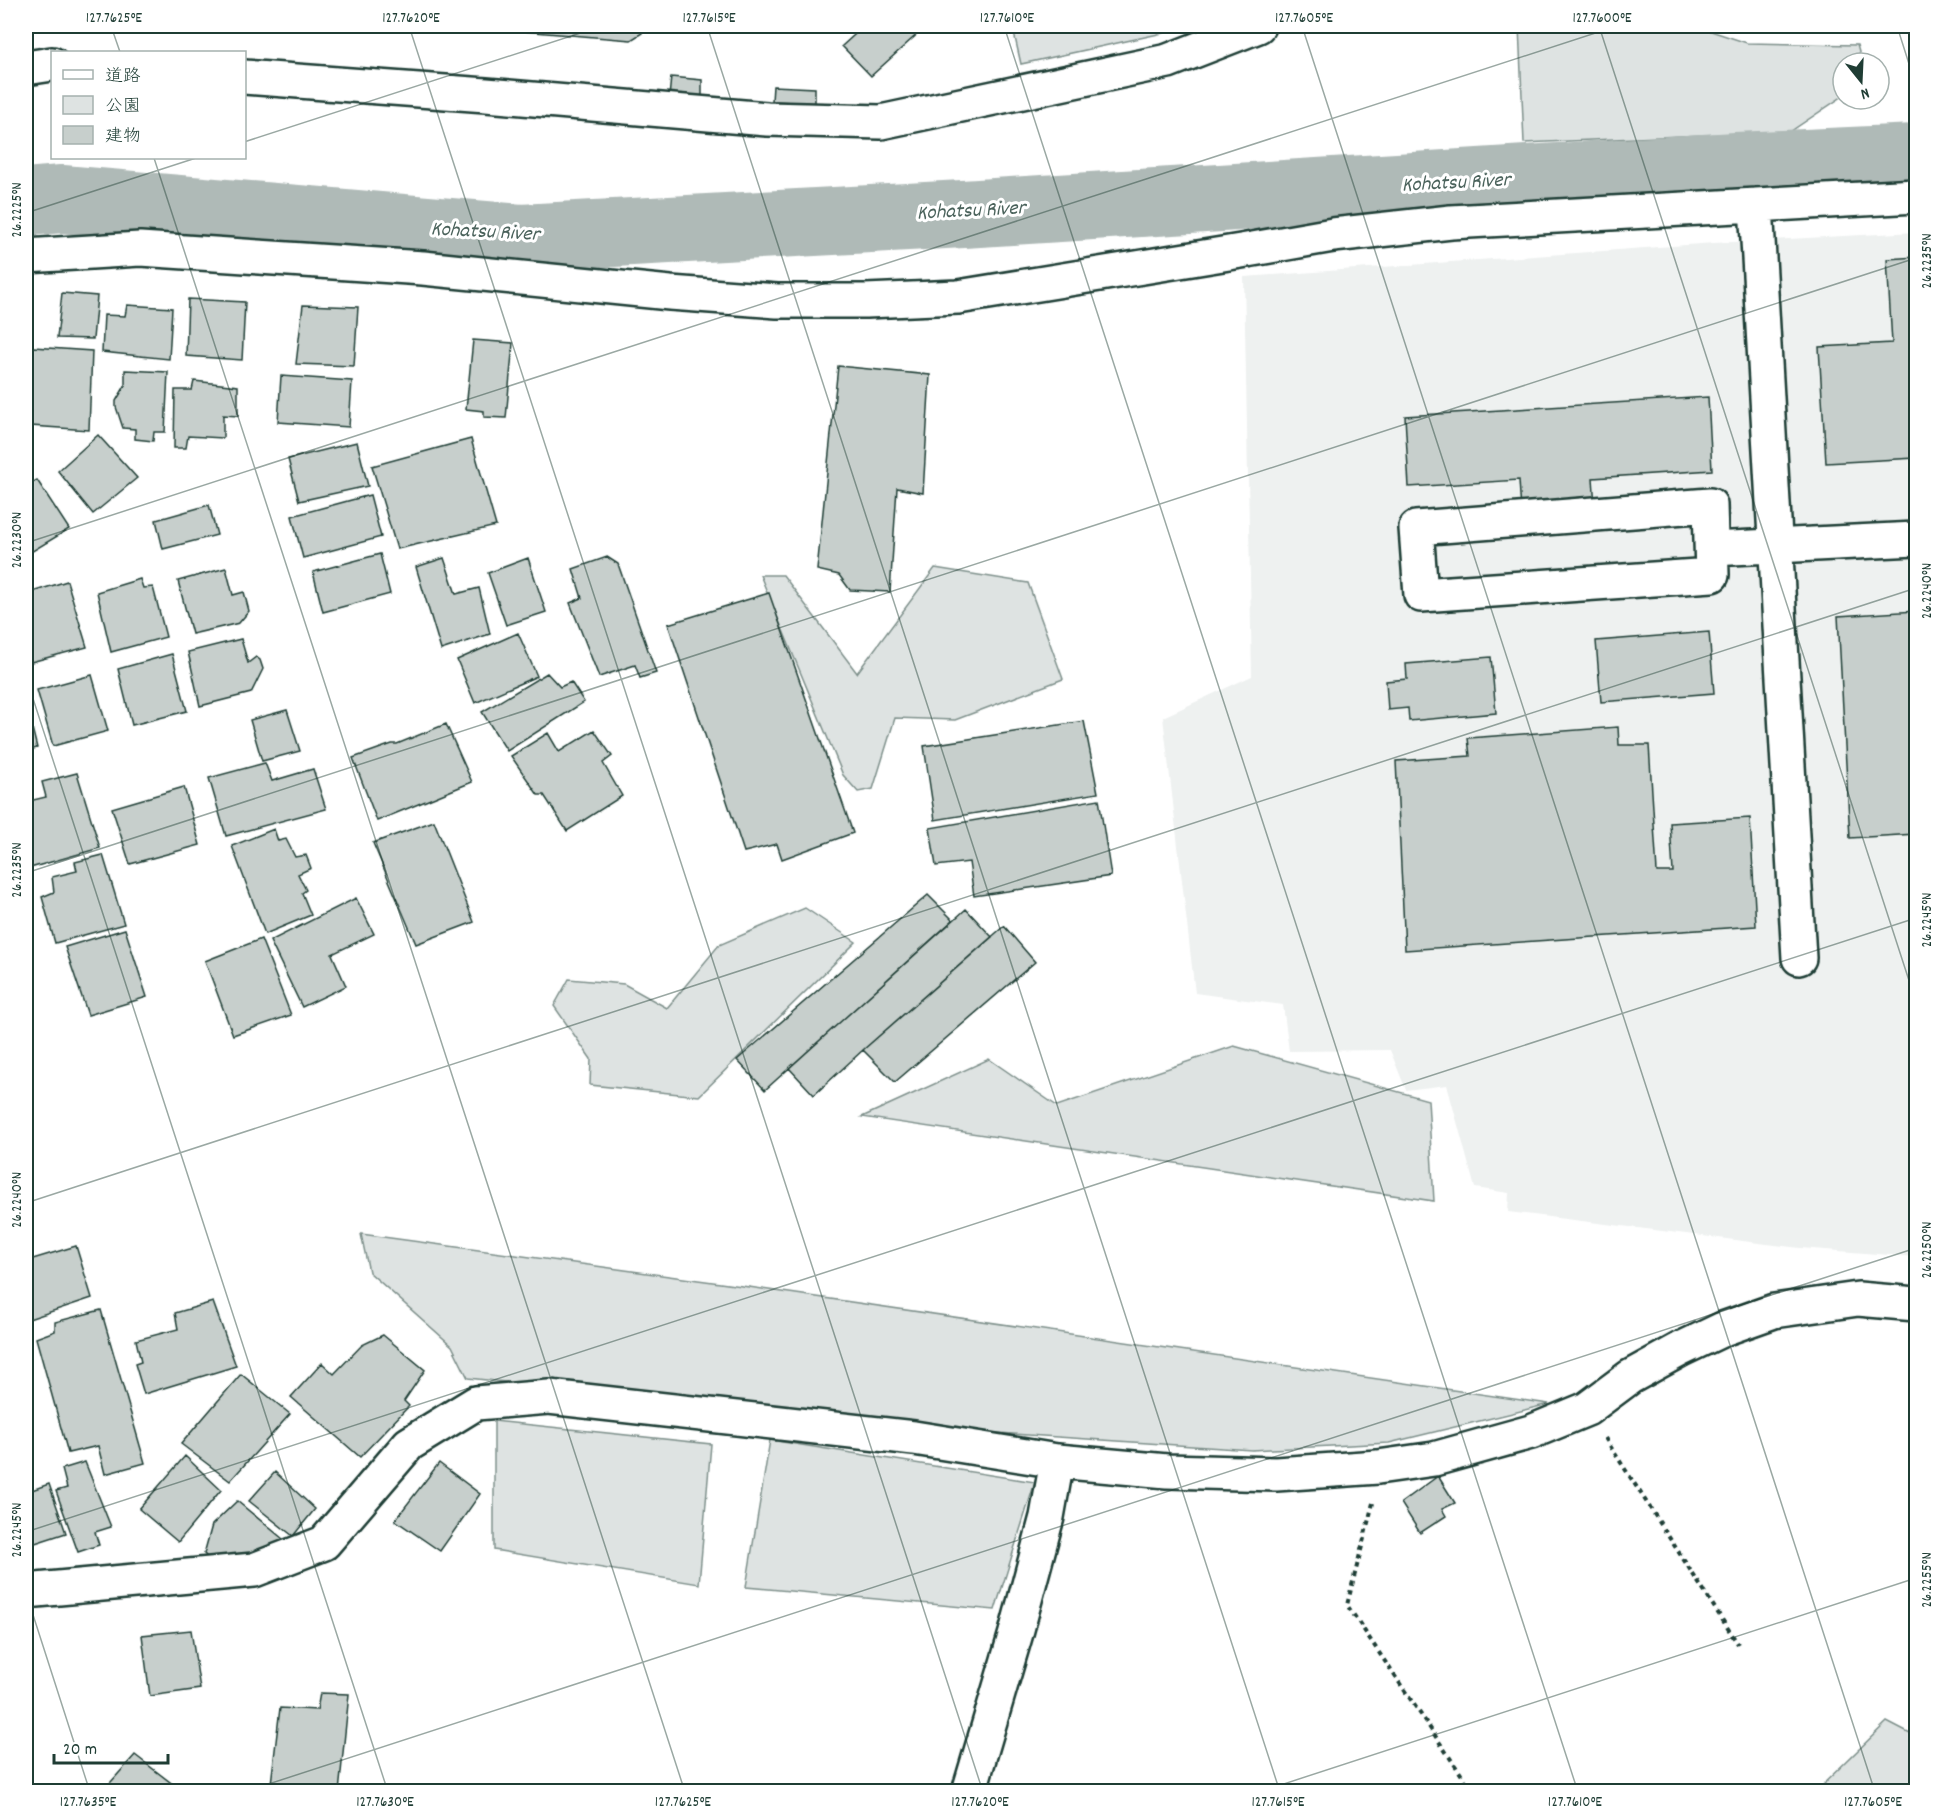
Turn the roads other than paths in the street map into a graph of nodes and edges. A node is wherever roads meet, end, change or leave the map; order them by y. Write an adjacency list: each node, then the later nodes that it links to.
1 (1258, 26): 4 (street)
2 (51, 64): 3 (street)
3 (26, 68)
4 (246, 77)
5 (1917, 196): 6 (street)
6 (1756, 206): 7 (street); 9 (street)
7 (26, 256)
8 (1917, 539): 9 (street)
9 (1777, 547): 10 (street); 11 (street)
10 (1712, 549): 10 (street)
11 (1799, 958)
12 (1917, 1304): 13 (street)
13 (1057, 1461): 14 (street); 15 (street)
14 (26, 1591)
15 (969, 1791)

